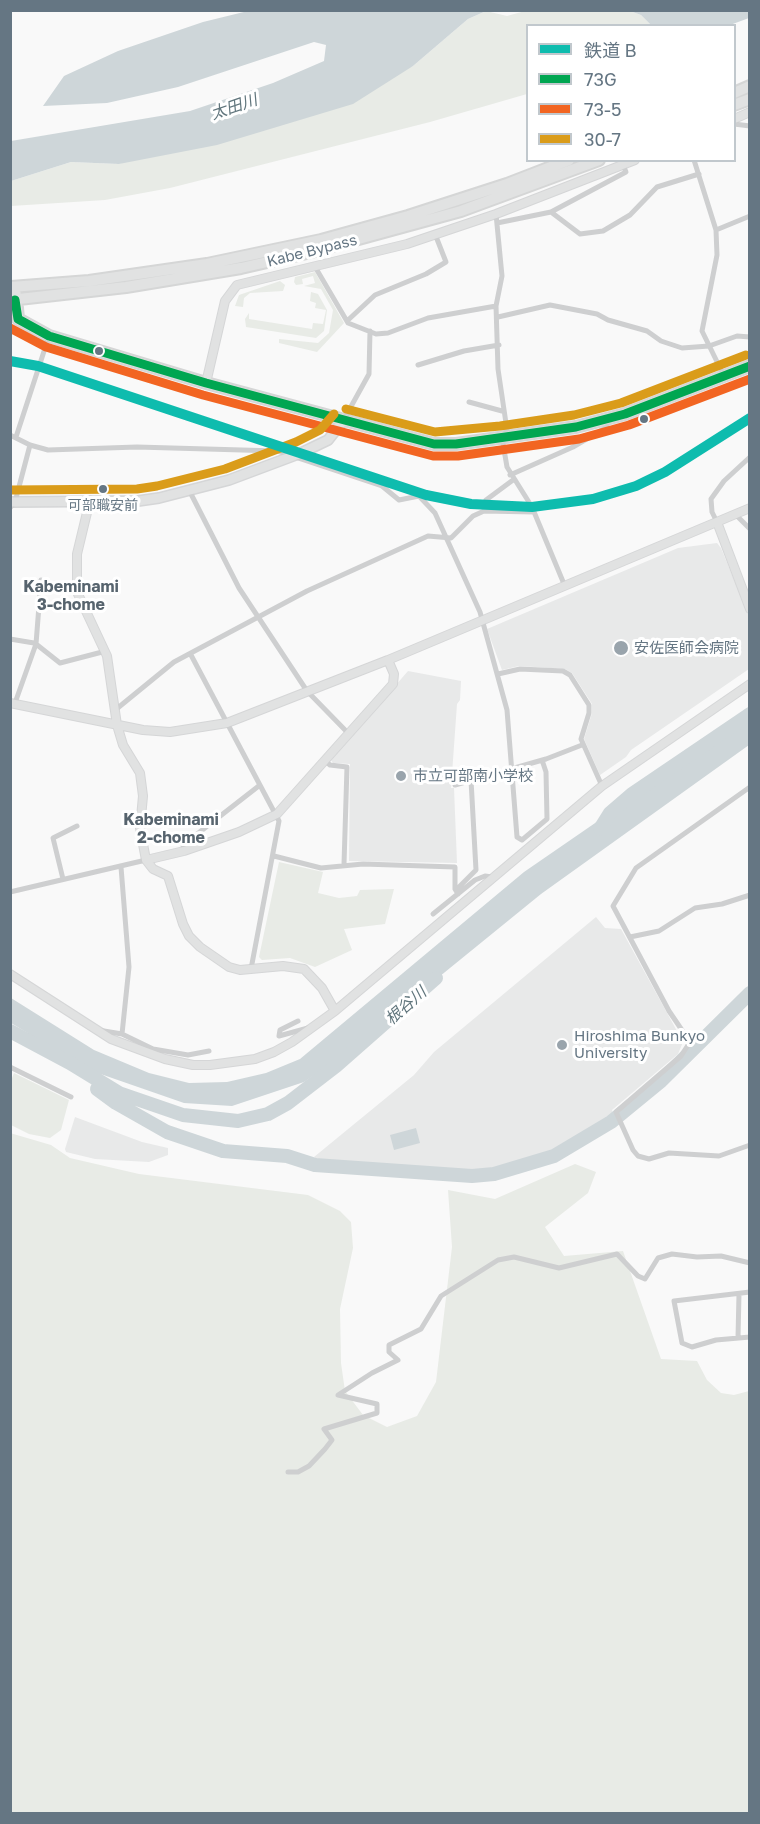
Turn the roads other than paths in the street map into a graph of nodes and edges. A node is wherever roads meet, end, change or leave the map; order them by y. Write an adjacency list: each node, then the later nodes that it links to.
1 (750, 86): 2 (highway)
2 (736, 93)
3 (750, 99): 4 (highway)
4 (736, 105)
5 (750, 112): 6 (street)
6 (736, 120)
7 (736, 122): 8 (street)
8 (750, 126)
9 (563, 162): 22 (highway, Kabe Bypass)
10 (594, 162): 23 (highway, Kabe Bypass)
11 (630, 162): 14 (street)
12 (695, 162): 13 (street)
13 (699, 174): 15 (street); 19 (street)
14 (600, 179): 15 (street); 16 (street)
15 (551, 212): 18 (street)
16 (496, 214): 18 (street); 20 (street)
17 (750, 216): 19 (street)
18 (497, 223): 24 (street)
19 (716, 230): 31 (street)
20 (435, 234): 21 (street); 26 (street)
21 (314, 265): 26 (street); 35 (street)
22 (13, 287): 23 (highway)
23 (13, 300): 28 (highway)
24 (496, 306): 25 (street); 27 (street)
25 (498, 317): 30 (street); 31 (street)
26 (347, 321): 27 (street)
27 (370, 331): 39 (street)
28 (49, 336): 35 (highway); 40 (street)
29 (750, 338): 31 (street)
30 (499, 345): 32 (street); 37 (street)
31 (709, 346): 34 (street)
32 (418, 365)
33 (750, 366): 34 (highway)
34 (724, 376): 38 (highway)
35 (206, 383): 39 (highway)
36 (469, 402): 37 (street)
37 (502, 411): 41 (street)
38 (607, 419): 41 (highway); 45 (street)
39 (343, 421): 41 (highway); 43 (main road)
40 (13, 436): 42 (street)
41 (502, 438): 45 (street)
42 (30, 445): 43 (street); 49 (street)
43 (292, 457): 46 (main road); 55 (street)
44 (750, 457): 53 (street)
45 (512, 477): 48 (street); 51 (street)
46 (189, 490): 47 (main road); 59 (street)
47 (90, 500): 49 (main road); 63 (street)
48 (486, 500)
49 (12, 504)
50 (750, 508): 52 (street)
51 (534, 512): 55 (street); 57 (street)
52 (735, 514): 53 (street); 54 (street)
53 (717, 522): 57 (street); 58 (street)
54 (750, 529)
55 (447, 540): 59 (street); 60 (street)
56 (41, 580): 62 (street)
57 (564, 585): 60 (street)
58 (750, 609)
59 (258, 615): 64 (street); 68 (street)
60 (482, 621): 65 (street); 66 (street)
61 (10, 639): 62 (street)
62 (35, 644): 63 (street); 69 (street)
63 (106, 651): 70 (street)
64 (191, 655): 70 (street); 71 (street)
65 (387, 660): 68 (street); 73 (street)
66 (498, 674): 74 (street); 77 (street)
67 (750, 684): 81 (street)
68 (307, 691): 71 (street); 73 (street)
69 (13, 703): 72 (street)
70 (114, 711): 72 (street)
71 (227, 723): 72 (street); 80 (street)
72 (117, 725): 87 (street)
73 (348, 733): 75 (street)
74 (582, 745): 76 (street); 81 (street)
75 (324, 760): 83 (street); 88 (street)
76 (542, 760): 77 (street); 77 (street)
77 (510, 768): 78 (street)
78 (471, 780): 79 (street); 93 (street)
79 (455, 785)
80 (260, 786): 83 (street); 85 (street)
81 (602, 786): 90 (street)
82 (750, 787): 96 (street)
83 (278, 814): 85 (street); 86 (street)
84 (77, 826): 91 (street)
85 (184, 852): 87 (street)
86 (274, 856): 88 (street); 97 (street)
87 (146, 860): 89 (street); 97 (street)
88 (344, 864): 93 (street)
89 (121, 867): 91 (street); 103 (street)
90 (492, 878): 93 (street); 99 (street)
91 (63, 879): 92 (street)
92 (10, 892)
93 (458, 894): 95 (street)
94 (750, 895): 96 (street)
95 (432, 914)
96 (630, 937): 108 (street)
97 (251, 969): 99 (street)
98 (10, 974): 102 (street)
99 (335, 1011): 101 (street)
100 (298, 1021): 101 (street)
101 (316, 1026): 104 (street)
102 (96, 1030): 103 (street); 104 (street)
103 (122, 1034): 104 (street)
104 (152, 1052): 105 (street)
105 (209, 1052)
106 (10, 1066): 107 (street)
107 (71, 1096)
108 (750, 1145)
109 (750, 1263): 114 (street)
110 (750, 1292): 111 (street)
111 (739, 1294): 113 (street); 113 (street)
112 (750, 1337): 113 (street)
113 (738, 1338)
114 (288, 1472)

